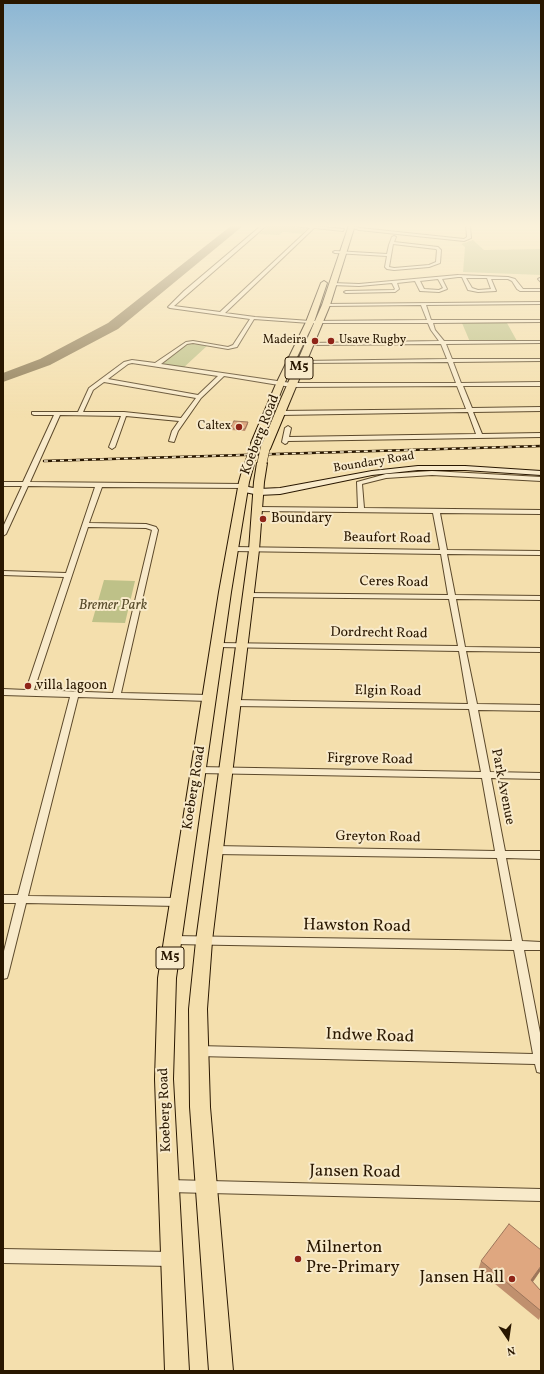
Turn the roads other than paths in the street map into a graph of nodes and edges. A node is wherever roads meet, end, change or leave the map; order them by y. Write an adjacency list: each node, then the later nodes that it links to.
1 (189, 289): 17 (street)
2 (247, 289): 17 (street)
3 (321, 289): 20 (main road, Koeberg Road / M5)
4 (331, 289): 16 (main road, Koeberg Road / M5)
5 (397, 289): 13 (street)
6 (422, 289): 7 (street)
7 (445, 289)
8 (470, 289): 9 (street)
9 (494, 289)
10 (521, 289): 11 (street)
11 (541, 290)
12 (346, 292): 13 (street)
13 (360, 292)
14 (541, 303): 15 (street)
15 (423, 304): 16 (street); 22 (street)
16 (326, 305): 21 (main road, Koeberg Road / M5)
17 (221, 314): 18 (street)
18 (253, 318): 20 (street); 29 (street)
19 (541, 321): 22 (street)
20 (310, 322): 21 (street); 32 (main road, Koeberg Road / M5)
21 (319, 322): 22 (street); 25 (main road, Koeberg Road / M5)
22 (430, 322): 24 (street)
23 (541, 342): 24 (street)
24 (443, 343): 25 (street); 27 (street)
25 (309, 344): 28 (main road, Koeberg Road / M5)
26 (541, 360): 27 (street)
27 (450, 361): 28 (street); 33 (street)
28 (301, 362): 35 (main road, Koeberg Road / M5)
29 (157, 364): 30 (street); 31 (street)
30 (222, 375): 32 (street); 36 (street)
31 (104, 380): 36 (street); 41 (street)
32 (280, 384): 35 (street); 56 (main road, Koeberg Road / M5, bridge)
33 (459, 384): 34 (street); 35 (street); 38 (street)
34 (541, 384)
35 (291, 385): 42 (main road, Koeberg Road / M5)
36 (199, 396): 44 (street)
37 (541, 409): 38 (street)
38 (469, 410): 42 (street); 47 (street)
39 (34, 413): 40 (street)
40 (58, 413): 41 (street); 54 (street)
41 (80, 413): 43 (street)
42 (279, 413): 57 (main road, Koeberg Road / M5, bridge)
43 (124, 414): 44 (street); 49 (street)
44 (182, 420): 48 (street)
45 (288, 428): 47 (street)
46 (541, 435): 47 (street)
47 (480, 436)
48 (172, 441)
49 (112, 447)
50 (541, 468): 57 (main road, Boundary Road)
51 (541, 473): 57 (main road, Boundary Road)
52 (541, 479): 59 (street)
53 (3, 484): 54 (street)
54 (26, 484): 55 (street); 63 (street)
55 (99, 485): 56 (street); 62 (street)
56 (241, 487): 57 (main road); 64 (main road, Koeberg Road / M5)
57 (259, 490): 58 (main road, Koeberg Road / M5)
58 (258, 509): 59 (street); 65 (main road, Koeberg Road / M5)
59 (361, 510): 60 (street)
60 (436, 511): 61 (street); 66 (street, Park Avenue)
61 (541, 512)
62 (86, 524): 69 (street); 80 (street)
63 (3, 534)
64 (233, 549): 65 (street, Beaufort Road); 74 (main road, Koeberg Road / M5)
65 (254, 550): 66 (street, Beaufort Road); 70 (main road, Koeberg Road / M5)
66 (444, 552): 67 (street, Beaufort Road); 71 (street, Park Avenue)
67 (541, 553)
68 (3, 573): 69 (street)
69 (68, 575): 78 (street)
70 (247, 595): 71 (street, Ceres Road); 73 (main road, Koeberg Road / M5)
71 (452, 597): 72 (street, Ceres Road); 75 (street, Park Avenue)
72 (541, 598)
73 (242, 645): 74 (street, Dordrecht Road); 75 (street, Dordrecht Road); 82 (main road, Koeberg Road / M5)
74 (217, 646): 81 (main road, Koeberg Road / M5)
75 (462, 649): 76 (street, Dordrecht Road); 83 (street, Park Avenue)
76 (541, 650)
77 (3, 692): 78 (street)
78 (29, 692): 79 (street)
79 (75, 694): 80 (street); 93 (street)
80 (116, 694): 81 (street)
81 (209, 698): 85 (main road, Koeberg Road / M5)
82 (234, 703): 83 (street, Elgin Road); 86 (main road, Koeberg Road / M5)
83 (473, 706): 84 (street, Elgin Road); 87 (street, Park Avenue)
84 (541, 708)
85 (198, 770): 86 (street, Firgrove Road); 94 (main road, Koeberg Road / M5)
86 (225, 771): 87 (street, Firgrove Road); 89 (main road, Koeberg Road / M5)
87 (486, 775): 88 (street, Firgrove Road); 90 (street, Park Avenue)
88 (541, 776)
89 (215, 850): 90 (street, Greyton Road); 96 (main road, Koeberg Road / M5)
90 (501, 854): 91 (street, Greyton Road); 97 (street, Park Avenue)
91 (541, 855)
92 (3, 899): 93 (street)
93 (23, 900): 94 (street); 99 (street)
94 (178, 902): 95 (main road, Koeberg Road / M5)
95 (172, 940): 96 (street, Hawston Road); 102 (main road, Koeberg Road / M5)
96 (204, 941): 97 (street, Hawston Road); 100 (main road, Koeberg Road / M5)
97 (518, 946): 98 (street, Hawston Road); 101 (street, Park Avenue)
98 (541, 946)
99 (3, 976)
100 (198, 1051): 101 (street, Indwe Road); 103 (main road, Koeberg Road / M5)
101 (540, 1062)
102 (168, 1186): 103 (street, Jansen Road); 106 (main road, Koeberg Road / M5)
103 (206, 1187): 104 (street, Jansen Road); 108 (main road, Koeberg Road / M5)
104 (541, 1195)
105 (3, 1256): 106 (street)
106 (172, 1259): 107 (main road, Koeberg Road / M5)
107 (177, 1371)
108 (221, 1371)

